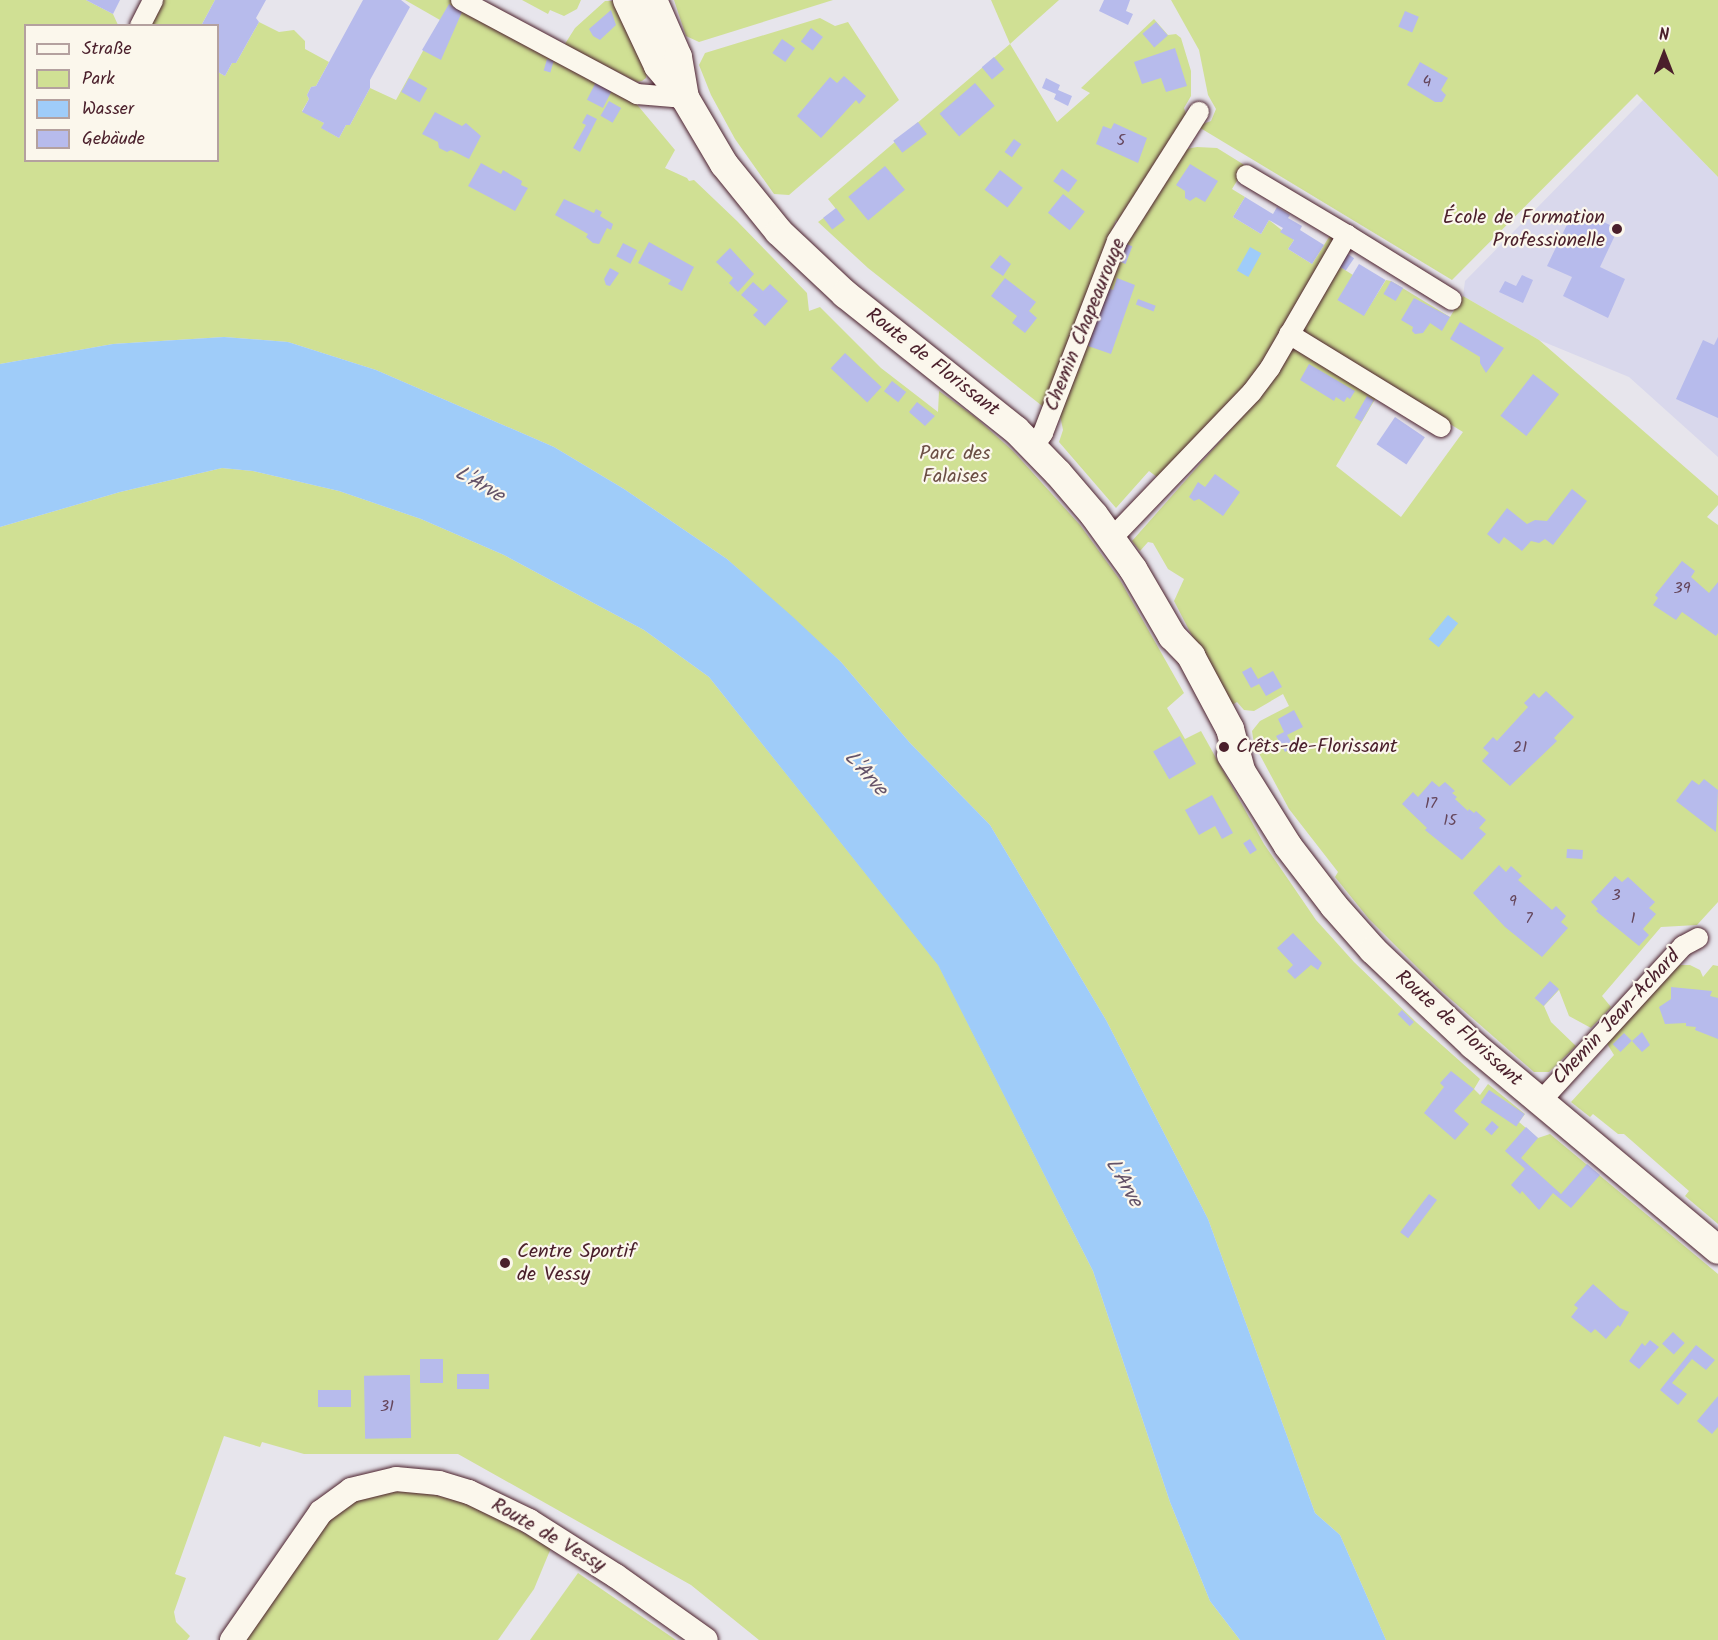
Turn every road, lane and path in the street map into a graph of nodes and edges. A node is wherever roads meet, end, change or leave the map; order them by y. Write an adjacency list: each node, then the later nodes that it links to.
1 (153, 0): 5 (street)
2 (461, 0): 6 (street)
3 (627, 0): 6 (main road, Route de Florissant)
4 (653, 0): 6 (main road, Route de Florissant)
5 (141, 24)
6 (684, 98): 13 (main road, Route de Florissant)
7 (1199, 112): 13 (street, Chemin Chapeaurouge)
8 (1246, 175): 9 (street)
9 (1347, 235): 10 (street); 11 (street)
10 (1452, 300)
11 (1289, 334): 12 (street); 14 (street)
12 (1441, 427)
13 (1033, 447): 14 (main road, Route de Florissant)
14 (1112, 538): 16 (main road, Route de Florissant)
15 (1698, 938): 16 (street, Chemin Jean-Achard)
16 (1540, 1102): 17 (main road, Route de Florissant)
17 (1718, 1250)
18 (232, 1640): 19 (street, Route de Vessy)
19 (706, 1640)

